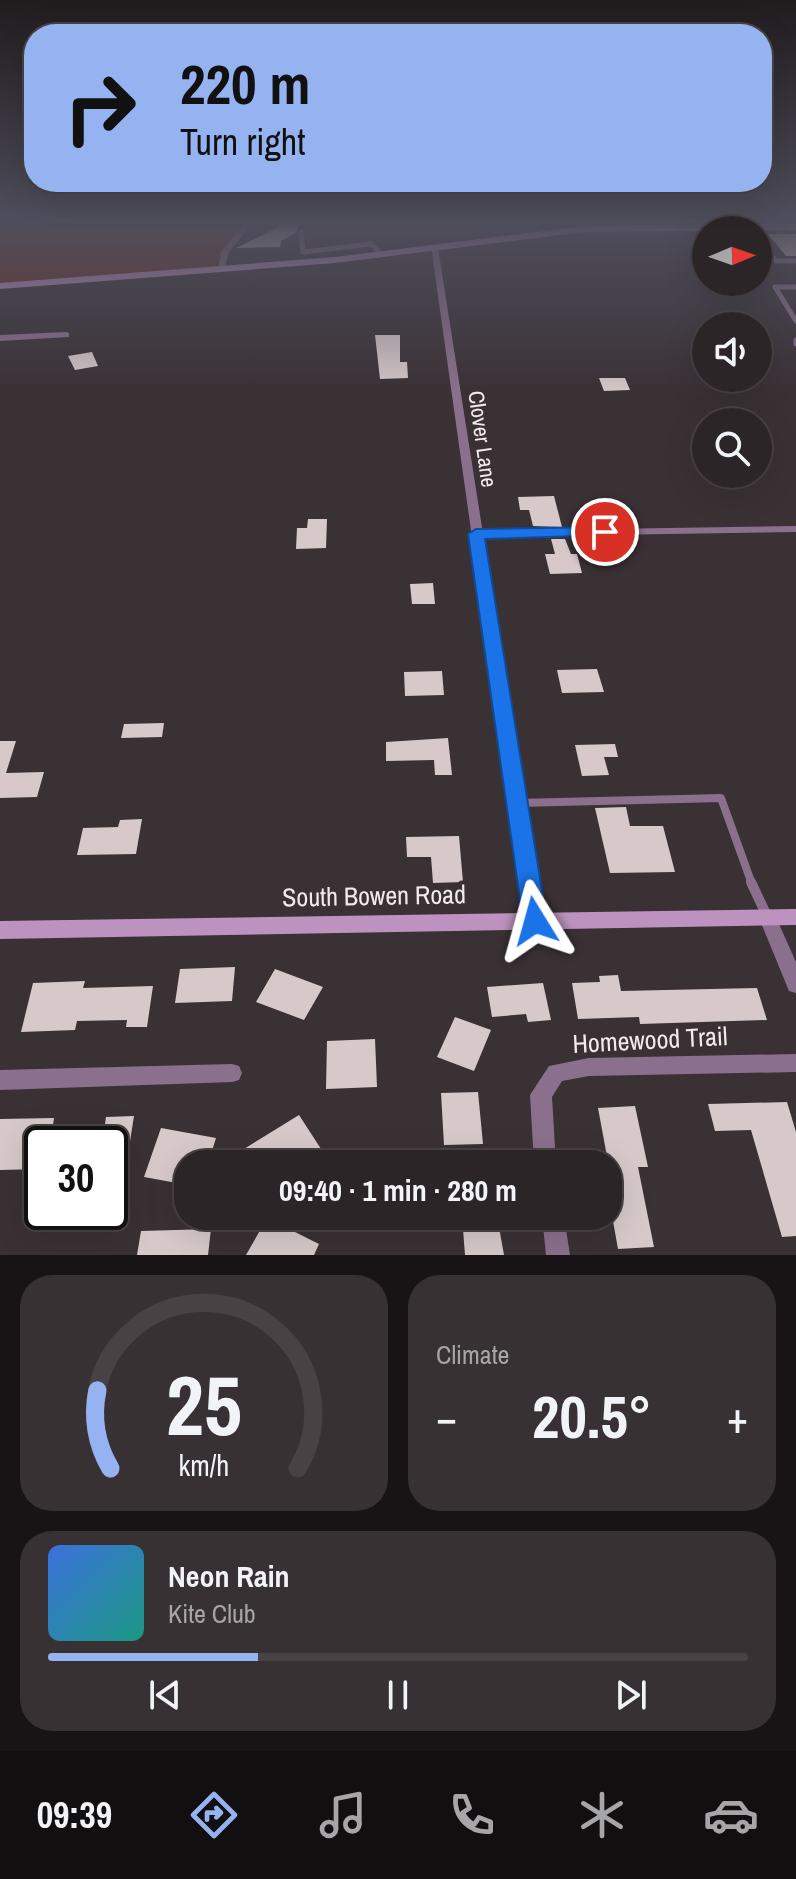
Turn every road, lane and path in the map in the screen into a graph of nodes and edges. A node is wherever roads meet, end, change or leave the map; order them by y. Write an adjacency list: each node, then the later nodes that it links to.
1 (97, 279): 3 (street)
2 (438, 279): 9 (street, Clover Lane)
3 (0, 286)
4 (796, 287): 5 (lane)
5 (796, 321)
6 (66, 335): 7 (street)
7 (0, 338)
8 (796, 529): 9 (lane)
9 (476, 534): 10 (street, Clover Lane)
10 (518, 803): 12 (lane); 13 (street, Clover Lane)
11 (796, 917): 12 (street, South Bowen Road)
12 (768, 918): 13 (street, South Bowen Road); 15 (street)
13 (535, 921): 14 (street, South Bowen Road)
14 (0, 930)
15 (796, 985)
16 (796, 1063): 19 (street, Homewood Trail)
17 (232, 1073): 18 (street)
18 (0, 1080)
19 (544, 1150)
20 (555, 1230): 21 (street)
21 (558, 1255)

